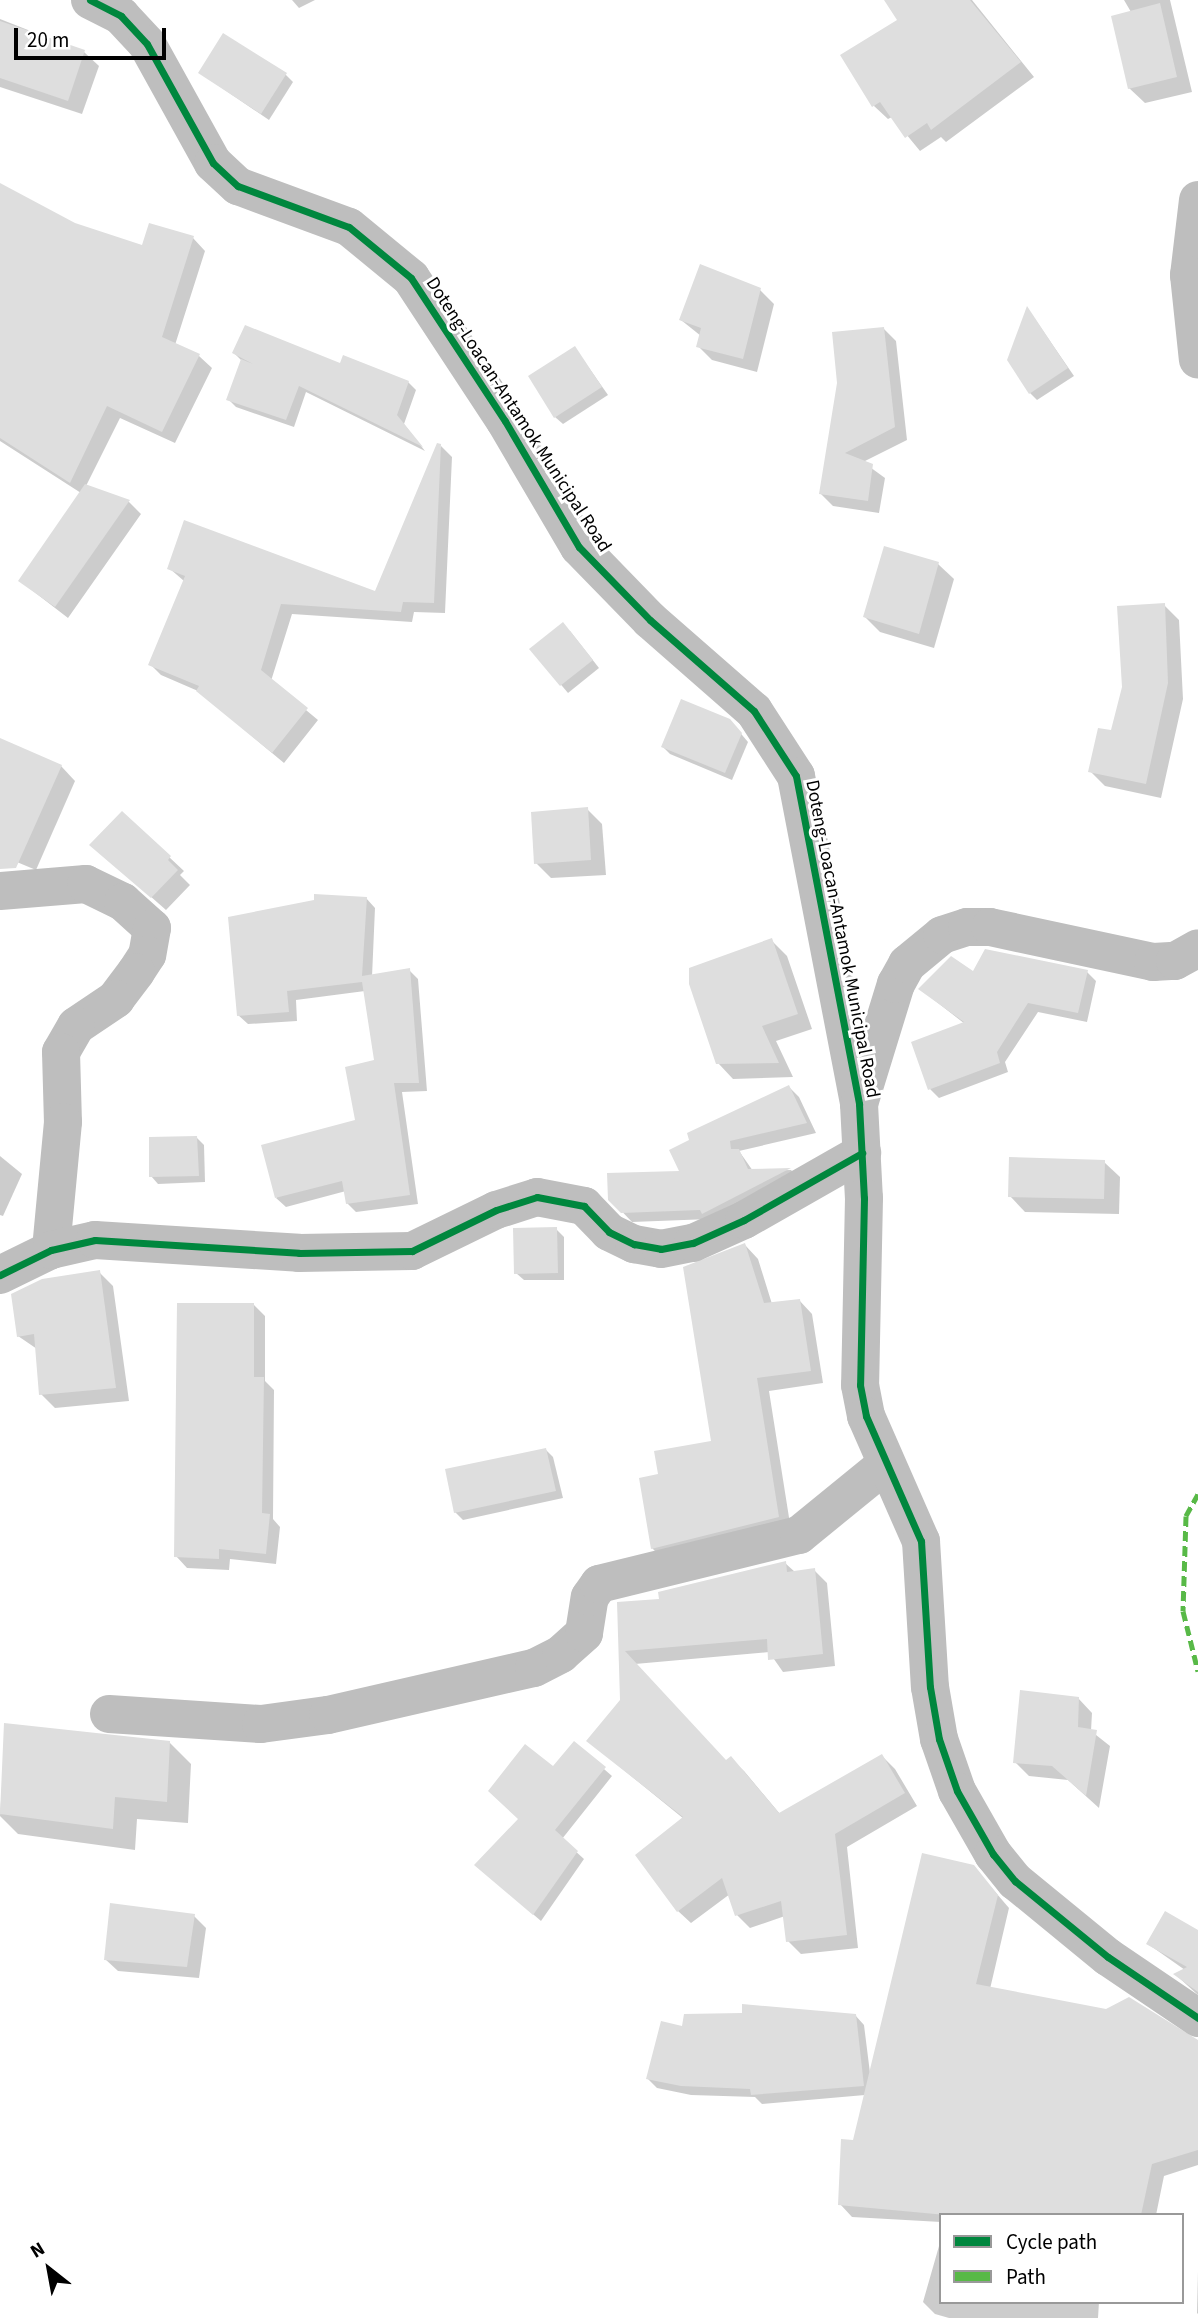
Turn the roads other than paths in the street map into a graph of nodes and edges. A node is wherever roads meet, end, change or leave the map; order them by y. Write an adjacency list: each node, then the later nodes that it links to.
1 (90, 0): 6 (street, Doteng-Loacan-Antamok Municipal Road)
2 (1198, 200): 3 (street)
3 (1198, 360)
4 (0, 891): 8 (street)
5 (1198, 948): 6 (street)
6 (859, 1104): 7 (street, Doteng-Loacan-Antamok Municipal Road)
7 (862, 1153): 8 (street); 10 (street, Doteng-Loacan-Antamok Municipal Road)
8 (51, 1250): 9 (street)
9 (0, 1275)
10 (886, 1464): 11 (street); 12 (street, Doteng-Loacan-Antamok Municipal Road)
11 (108, 1714)
12 (1198, 2018)

